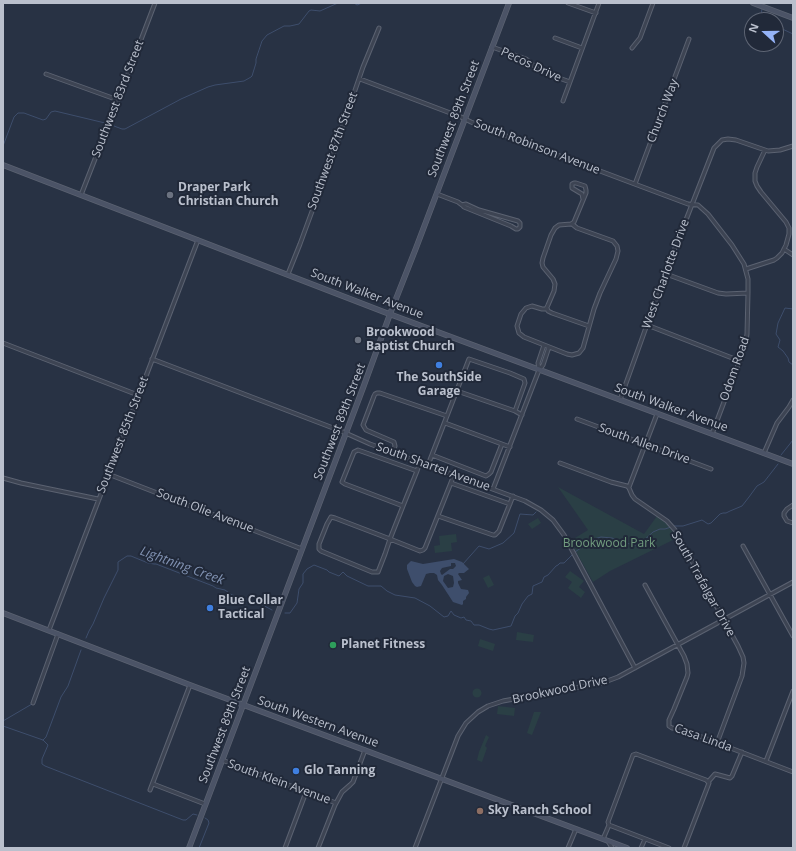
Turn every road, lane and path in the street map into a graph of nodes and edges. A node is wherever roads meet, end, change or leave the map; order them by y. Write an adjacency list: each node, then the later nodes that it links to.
1 (155, 3): 18 (street, Southwest 83rd Street)
2 (509, 3): 12 (main road, Southwest 89th Street)
3 (568, 3): 7 (street)
4 (599, 3): 7 (street)
5 (653, 3): 14 (street)
6 (753, 3): 8 (main road)
7 (596, 13): 13 (street)
8 (793, 18)
9 (379, 28): 16 (street, Southwest 87th Street)
10 (555, 38): 13 (street)
11 (689, 39): 24 (street, Church Way)
12 (492, 47): 17 (street, Pecos Drive); 20 (main road, Southwest 89th Street)
13 (582, 48): 17 (street)
14 (632, 48)
15 (46, 74): 18 (street)
16 (360, 79): 20 (street, South Robinson Avenue); 35 (street, Southwest 87th Street)
17 (570, 82): 19 (street)
18 (118, 100): 26 (street, Southwest 83rd Street)
19 (563, 101)
20 (465, 119): 24 (street, South Robinson Avenue); 25 (main road, Southwest 89th Street)
21 (793, 146): 22 (street)
22 (765, 150): 28 (street, West Charlotte Drive); 32 (street)
23 (3, 165): 26 (main road, South Walker Avenue)
24 (636, 184): 28 (street, South Robinson Avenue)
25 (437, 194): 29 (street); 39 (main road, Southwest 89th Street)
26 (81, 195): 31 (main road, South Walker Avenue)
27 (583, 199): 27 (street); 30 (street)
28 (692, 204): 34 (street, Odom Road); 36 (street, West Charlotte Drive)
29 (479, 211): 29 (street)
30 (572, 224): 38 (street); 41 (street)
31 (198, 240): 35 (main road, South Walker Avenue); 45 (street, Southwest 85th Street)
32 (784, 249): 33 (street); 34 (street)
33 (793, 255)
34 (746, 269): 37 (street, Odom Road)
35 (288, 274): 39 (main road, South Walker Avenue)
36 (666, 274): 37 (street); 40 (street, West Charlotte Drive)
37 (748, 293): 46 (street, Odom Road)
38 (546, 308): 41 (street); 43 (street)
39 (390, 314): 47 (main road, South Walker Avenue); 58 (main road, Southwest 89th Street)
40 (647, 325): 46 (street); 50 (street, West Charlotte Drive)
41 (589, 326): 44 (street)
42 (3, 343): 49 (street)
43 (544, 345): 44 (street); 47 (street)
44 (549, 347): 47 (street)
45 (152, 358): 49 (street, Southwest 85th Street); 58 (street, South Shartel Avenue)
46 (740, 361): 59 (street, Odom Road)
47 (539, 370): 50 (main road, South Walker Avenue); 54 (street)
48 (457, 391): 52 (street); 52 (street); 55 (street)
49 (138, 395): 72 (street, Southwest 85th Street)
50 (620, 400): 53 (main road, South Walker Avenue)
51 (793, 400): 64 (street)
52 (514, 410): 54 (street)
53 (657, 414): 59 (main road, South Walker Avenue); 61 (street)
54 (522, 415): 62 (street)
55 (447, 416): 57 (street); 63 (street)
56 (577, 419): 61 (street, South Allen Drive)
57 (445, 422): 60 (street); 65 (street)
58 (346, 434): 63 (street, South Shartel Avenue); 87 (main road, Southwest 89th Street)
59 (712, 434): 64 (main road, South Walker Avenue)
60 (502, 444): 62 (street); 65 (street)
61 (645, 444): 70 (street, South Allen Drive); 76 (street)
62 (510, 447): 77 (street)
63 (393, 452): 66 (street, South Shartel Avenue)
64 (764, 454): 68 (main road, South Walker Avenue)
65 (432, 455): 69 (street)
66 (420, 462): 69 (street, South Shartel Avenue); 71 (street)
67 (560, 463): 76 (street)
68 (793, 464)
69 (428, 465): 73 (street, South Shartel Avenue)
70 (711, 469)
71 (417, 471): 81 (street); 81 (street)
72 (108, 474): 79 (street, Southwest 85th Street); 87 (street, South Olie Avenue)
73 (454, 475): 75 (street); 77 (street, South Shartel Avenue)
74 (3, 478): 79 (street)
75 (451, 483): 80 (street); 83 (street)
76 (629, 487): 92 (street, South Trafalgar Drive)
77 (493, 490): 78 (street, South Shartel Avenue)
78 (513, 496): 80 (street); 97 (street, South Shartel Avenue)
79 (98, 500): 93 (street, Southwest 85th Street)
80 (510, 504): 83 (street)
81 (403, 506): 85 (street)
82 (793, 506): 84 (street)
83 (438, 516): 85 (street)
84 (793, 523)
85 (390, 539): 85 (street)
86 (743, 546): 90 (street)
87 (302, 549): 101 (main road, Southwest 89th Street)
88 (793, 582): 90 (street, Brookwood Drive)
89 (645, 585): 96 (street, Casa Linda)
90 (769, 595): 92 (street, Brookwood Drive); 95 (street)
91 (3, 613): 93 (main road, South Western Avenue)
92 (724, 620): 96 (street, Brookwood Drive); 102 (street, South Trafalgar Drive)
93 (49, 630): 94 (main road, South Western Avenue)
94 (58, 634): 98 (main road, South Western Avenue); 100 (street)
95 (793, 636)
96 (678, 644): 97 (street, Brookwood Drive); 102 (street, Casa Linda)
97 (635, 668): 108 (street, Brookwood Drive)
98 (190, 685): 101 (main road, South Western Avenue); 110 (street)
99 (793, 691): 106 (street)
100 (32, 703)
101 (243, 705): 103 (main road, South Western Avenue); 105 (main road, Southwest 89th Street)
102 (717, 743): 104 (street, Casa Linda)
103 (365, 750): 108 (main road, South Western Avenue); 113 (street)
104 (742, 752): 106 (street, Casa Linda); 109 (street)
105 (222, 760): 112 (street, South Klein Avenue); 114 (main road, Southwest 89th Street)
106 (766, 761): 107 (street, Casa Linda)
107 (793, 772)
108 (442, 779): 116 (main road, South Western Avenue); 123 (street, Brookwood Drive)
109 (708, 782): 115 (street); 129 (street)
110 (153, 784): 111 (street); 114 (street)
111 (150, 790)
112 (306, 792): 113 (street, South Klein Avenue); 121 (street)
113 (336, 803): 122 (street)
114 (205, 804): 120 (main road, Southwest 89th Street)
115 (609, 825): 117 (street); 118 (street)
116 (576, 829): 117 (main road, South Western Avenue); 124 (street)
117 (603, 839): 119 (main road, South Western Avenue)
118 (645, 839): 127 (street); 128 (street)
119 (608, 841): 125 (street); 126 (main road, South Western Avenue)
120 (188, 848)
121 (285, 848)
122 (318, 848)
123 (415, 848)
124 (568, 848)
125 (612, 848)
126 (627, 848)
127 (642, 848)
128 (669, 848)
129 (684, 848)

